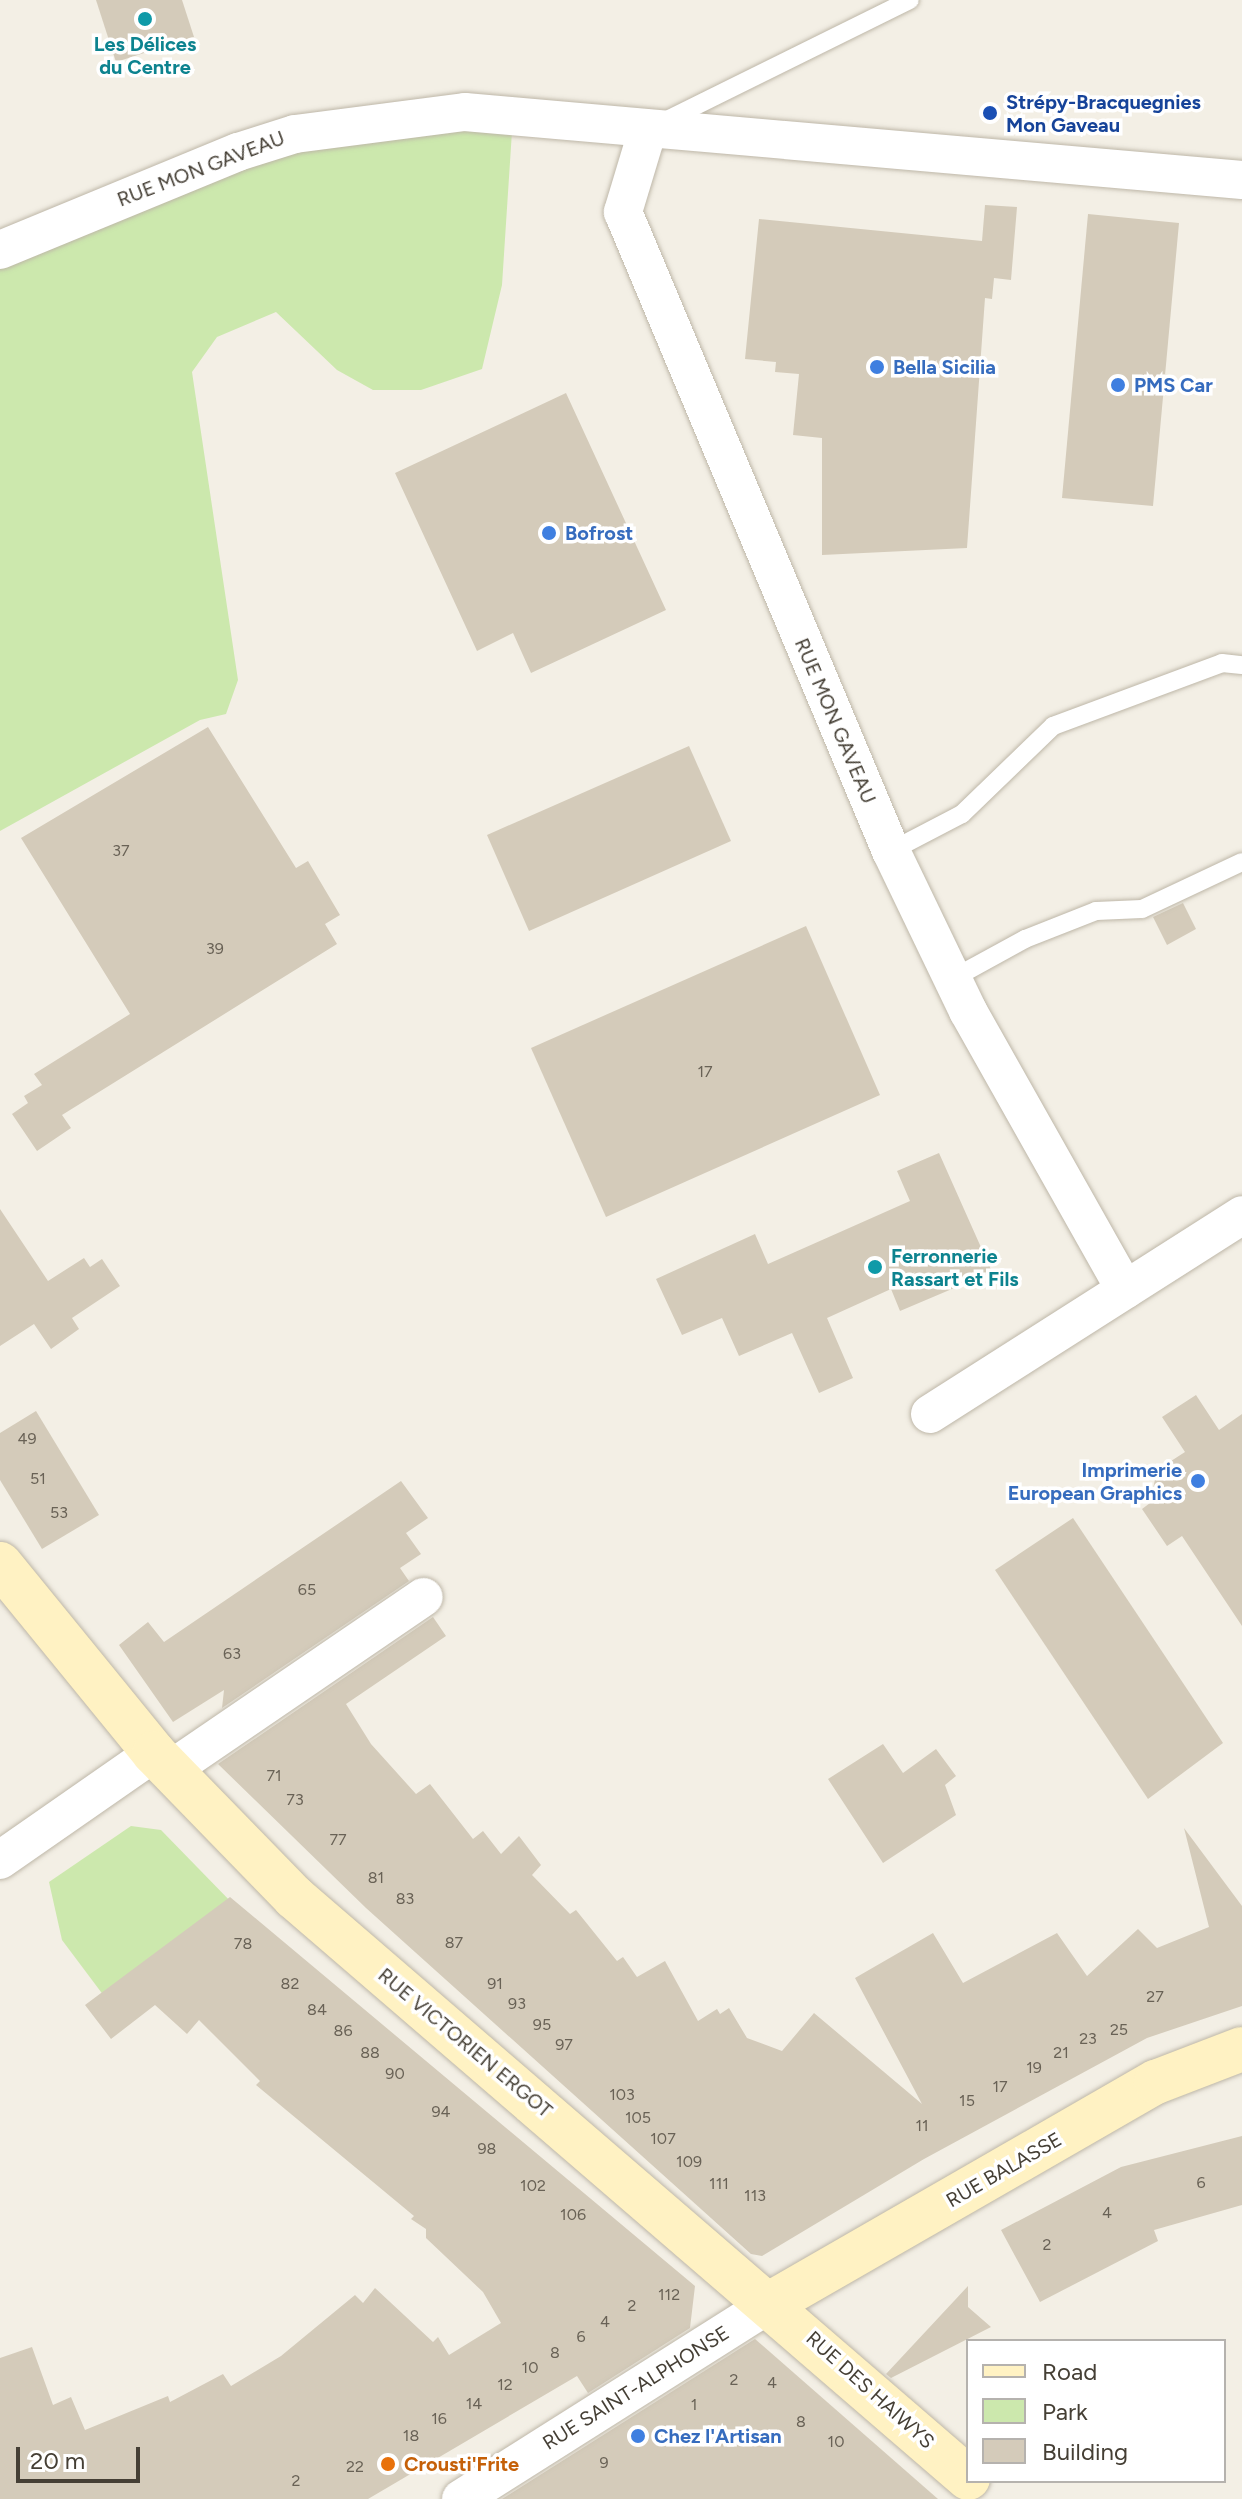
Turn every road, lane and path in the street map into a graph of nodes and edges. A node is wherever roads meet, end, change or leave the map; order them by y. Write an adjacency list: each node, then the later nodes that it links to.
1 (910, 0): 2 (lane)
2 (648, 129): 3 (street, RUE MON GAVEAU); 4 (street, RUE MON GAVEAU); 6 (street, RUE MON GAVEAU)
3 (1242, 180)
4 (0, 250)
5 (1242, 665): 6 (lane)
6 (891, 851): 8 (street, RUE MON GAVEAU)
7 (1242, 862): 8 (lane)
8 (952, 979): 10 (street, RUE MON GAVEAU)
9 (1242, 1215): 10 (street)
10 (1125, 1290): 11 (street)
11 (930, 1414)
12 (0, 1564): 14 (street, RUE VICTORIEN ERGOT)
13 (424, 1597): 14 (street)
14 (162, 1762): 15 (street); 17 (street, RUE VICTORIEN ERGOT)
15 (0, 1860)
16 (1242, 2049): 17 (street, RUE BALASSE)
17 (771, 2303): 18 (street, RUE DES HAIWYS); 20 (street, RUE SAINT-ALPHONSE)
18 (966, 2475)
19 (974, 2483): 21 (street, RUE DES HAIWYS)
20 (461, 2499)
21 (992, 2499)

